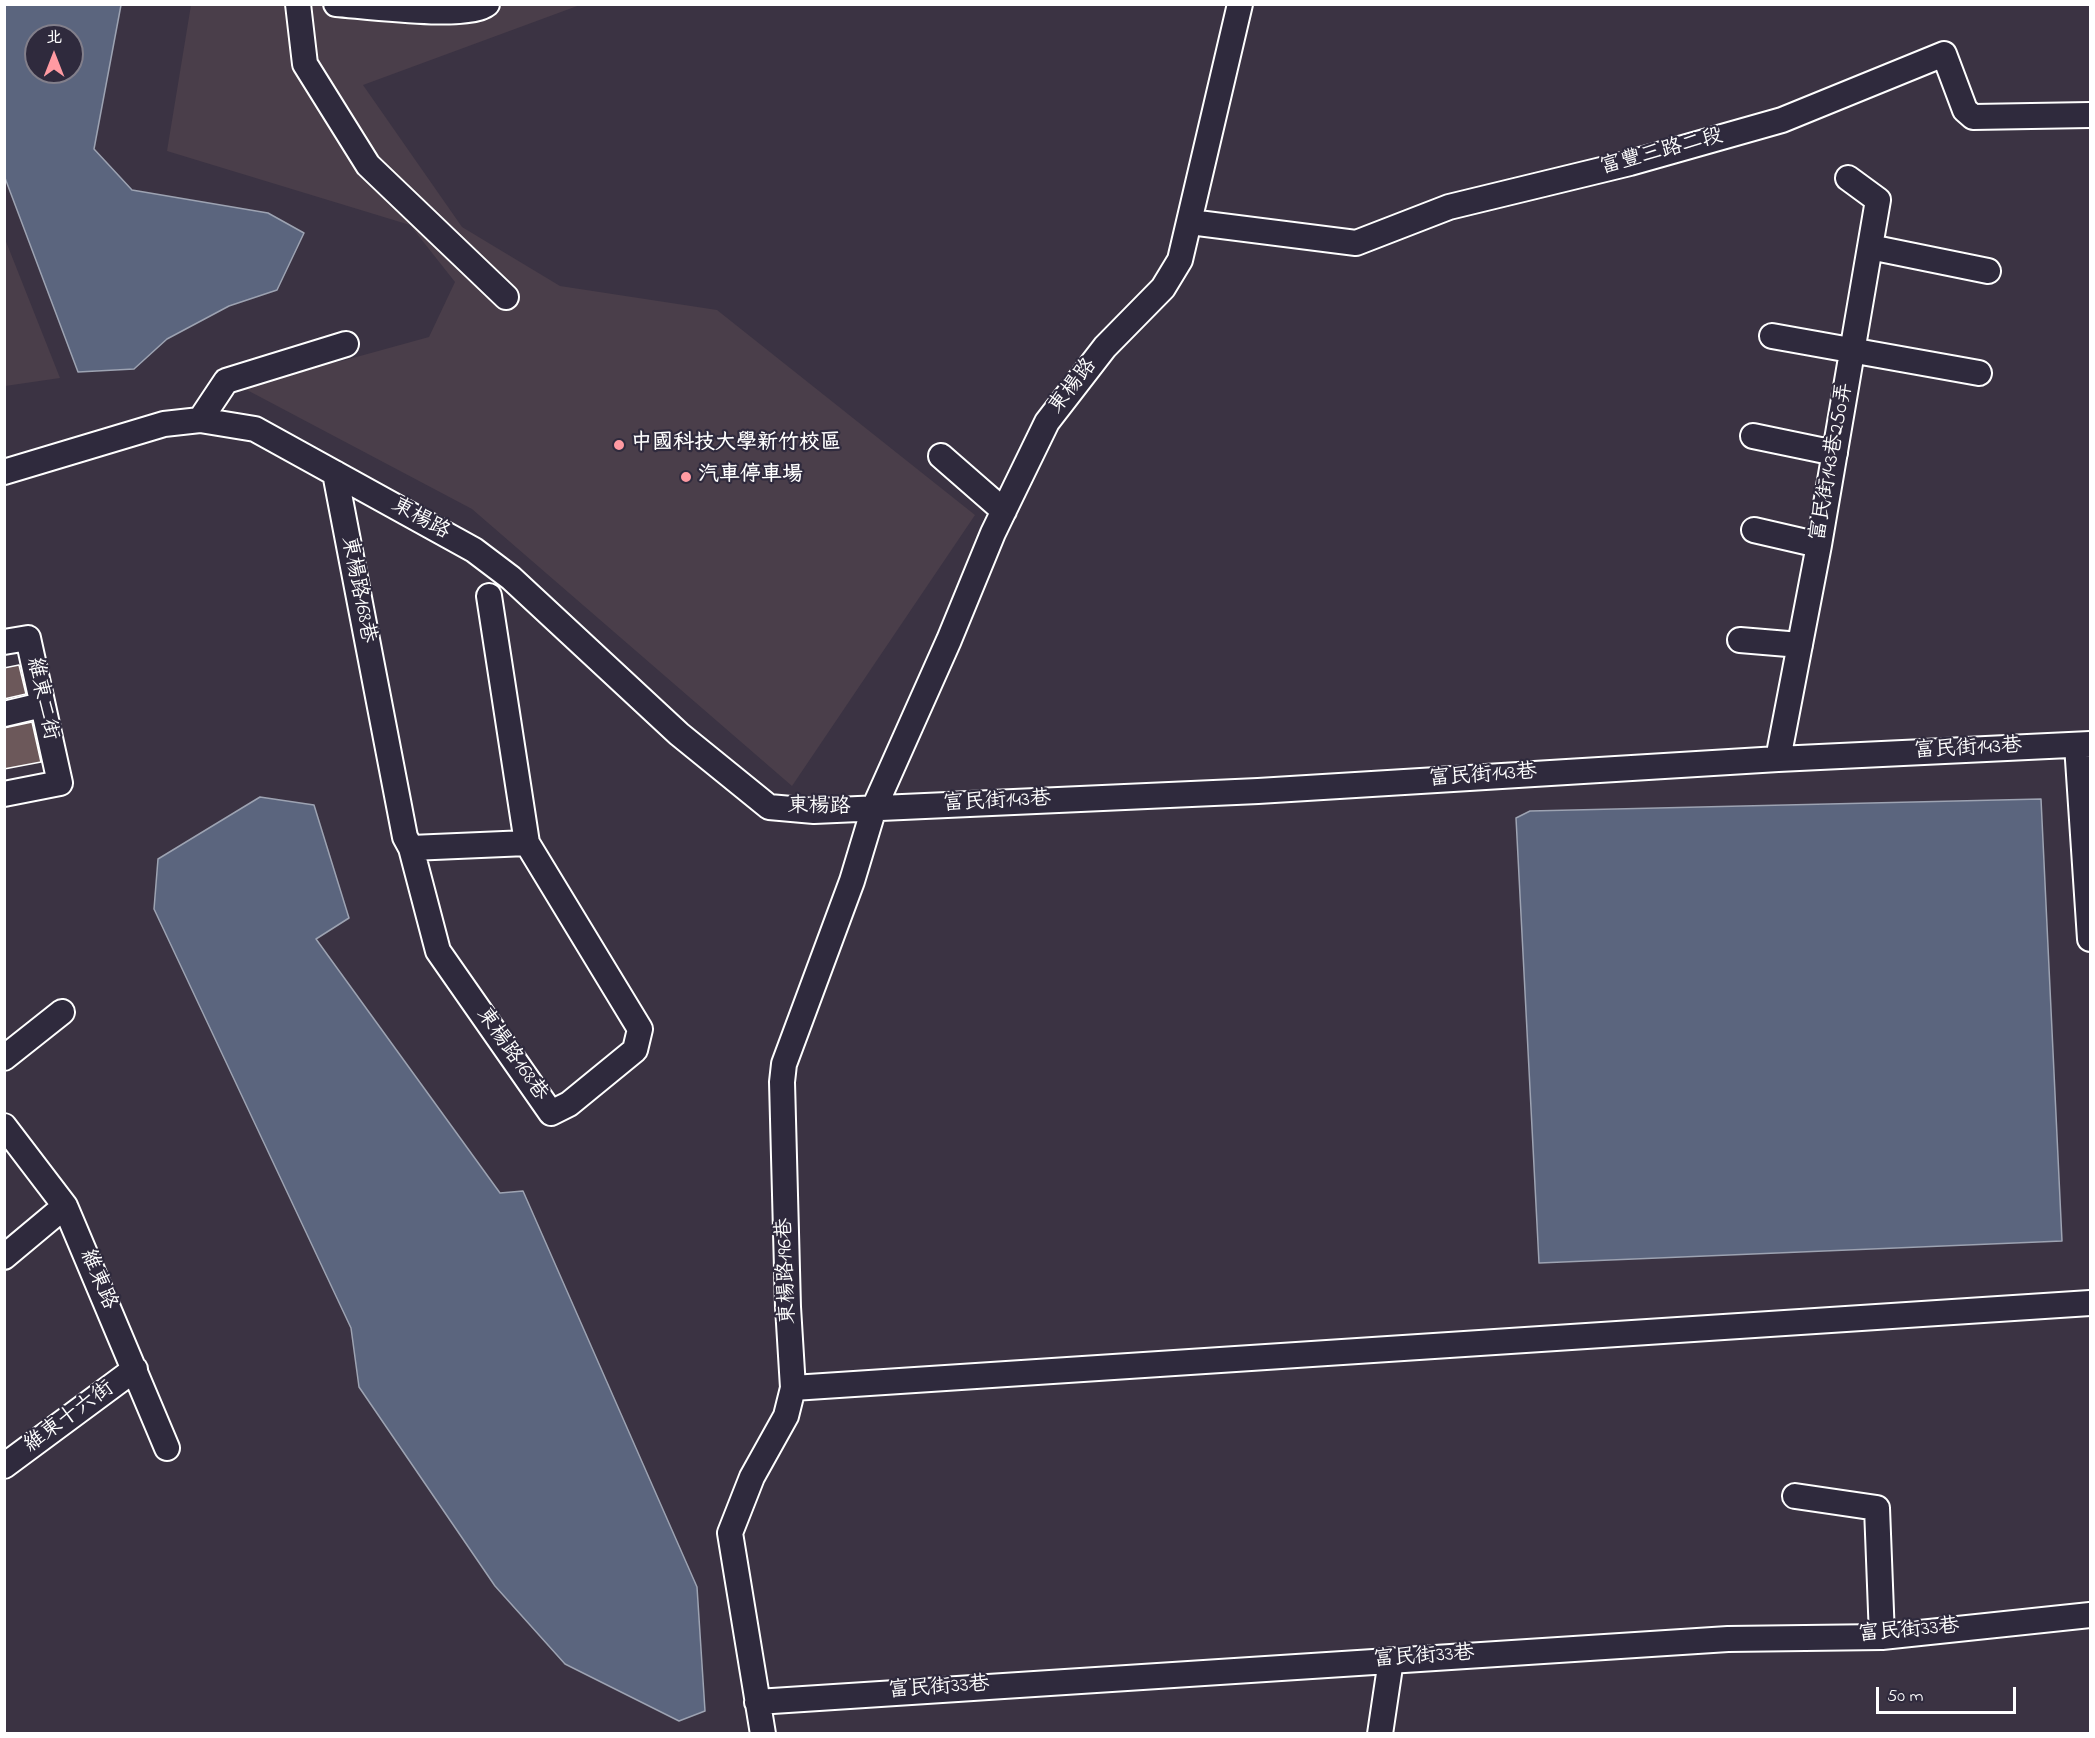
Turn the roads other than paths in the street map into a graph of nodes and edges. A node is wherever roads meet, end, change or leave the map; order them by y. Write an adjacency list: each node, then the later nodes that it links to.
1 (298, 4): 10 (street)
2 (336, 4): 3 (street)
3 (488, 4)
4 (1240, 4): 7 (street, 東楊路)
5 (2091, 115): 7 (street, 富豐三路二段)
6 (1848, 178): 8 (street, 富民街143巷250弄)
7 (1190, 222): 21 (street, 東楊路)
8 (1870, 247): 9 (street); 13 (street, 富民街143巷250弄)
9 (1988, 271)
10 (506, 297)
11 (1772, 336): 13 (street)
12 (346, 344): 15 (street)
13 (1852, 350): 14 (street); 17 (street, 富民街143巷250弄)
14 (1979, 373)
15 (200, 420): 19 (street, 東楊路); 20 (street, 東楊路)
16 (1753, 436): 17 (street)
17 (1835, 453): 23 (street, 富民街143巷250弄)
18 (941, 456): 21 (street)
19 (4, 472)
20 (335, 472): 33 (street, 東楊路); 35 (street, 東楊路168巷)
21 (1004, 511): 33 (street, 東楊路)
22 (1754, 530): 23 (street)
23 (1819, 545): 27 (street, 富民街143巷250弄)
24 (489, 596): 34 (street, 東楊路168巷)
25 (1740, 640): 27 (street)
26 (4, 642): 28 (street, 維東二街)
27 (1800, 645): 31 (street, 富民街143巷250弄)
28 (42, 705): 29 (street); 32 (street, 維東二街)
29 (4, 714)
30 (2084, 745): 31 (street, 富民街143巷); 36 (street)
31 (1778, 759): 33 (street, 富民街143巷)
32 (4, 794)
33 (874, 808): 44 (street, 東楊路196巷)
34 (527, 843): 35 (street); 35 (street, 東楊路168巷)
35 (411, 848)
36 (2091, 939)
37 (62, 1012): 38 (street)
38 (4, 1058)
39 (4, 1126): 40 (street, 維東路)
40 (65, 1206): 41 (street); 43 (street, 維東路)
41 (4, 1257)
42 (2091, 1303): 44 (street)
43 (135, 1370): 45 (street, 維東路); 46 (street, 維東十六街)
44 (793, 1388): 51 (street, 東楊路196巷)
45 (167, 1448)
46 (4, 1466)
47 (1795, 1496): 49 (street)
48 (2091, 1615): 49 (street, 富民街33巷)
49 (1882, 1637): 50 (street, 富民街33巷)
50 (1391, 1660): 51 (street, 富民街33巷); 53 (street)
51 (758, 1702): 52 (street, 東楊路196巷)
52 (763, 1734)
53 (1380, 1734)

